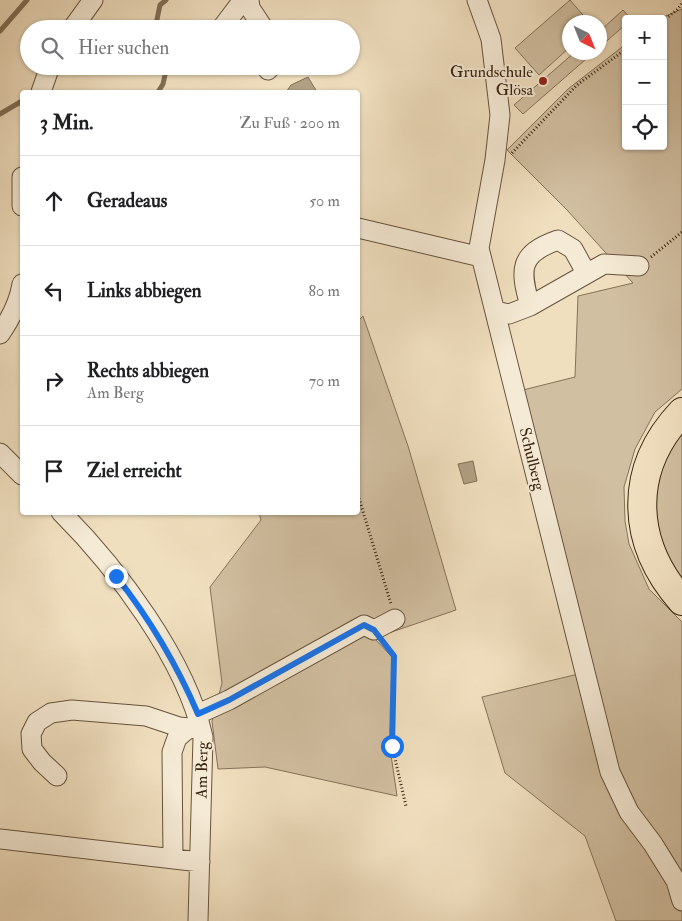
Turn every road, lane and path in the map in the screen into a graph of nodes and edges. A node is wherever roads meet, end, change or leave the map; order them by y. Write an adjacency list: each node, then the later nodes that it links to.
1 (93, 0): 7 (street)
2 (243, 0): 8 (street)
3 (248, 0): 9 (street)
4 (477, 0): 13 (street, Schulberg)
5 (682, 3): 6 (path)
6 (667, 18)
7 (79, 20)
8 (228, 20)
9 (258, 20)
10 (622, 52): 13 (path)
11 (47, 75): 12 (street)
12 (42, 90)
13 (495, 160): 16 (street, Schulberg)
14 (360, 228): 16 (street)
15 (682, 232): 17 (path)
16 (481, 257): 21 (street, Schulberg)
17 (640, 266): 18 (street)
18 (581, 277): 20 (street); 20 (street)
19 (20, 299): 22 (street)
20 (530, 306): 21 (street)
21 (494, 311): 37 (street, Schulberg)
22 (7, 325)
23 (682, 412): 28 (highway)
24 (0, 453): 25 (street)
25 (20, 474)
26 (360, 502): 29 (path)
27 (64, 515): 31 (street, Am Berg)
28 (682, 601)
29 (395, 619): 30 (street)
30 (374, 630): 31 (street); 33 (path)
31 (196, 724): 32 (street); 35 (street); 36 (street, Am Berg)
32 (57, 776)
33 (406, 806)
34 (0, 839): 35 (street)
35 (173, 858): 36 (street)
36 (200, 862): 38 (street, Am Berg)
37 (682, 901)
38 (198, 921)

